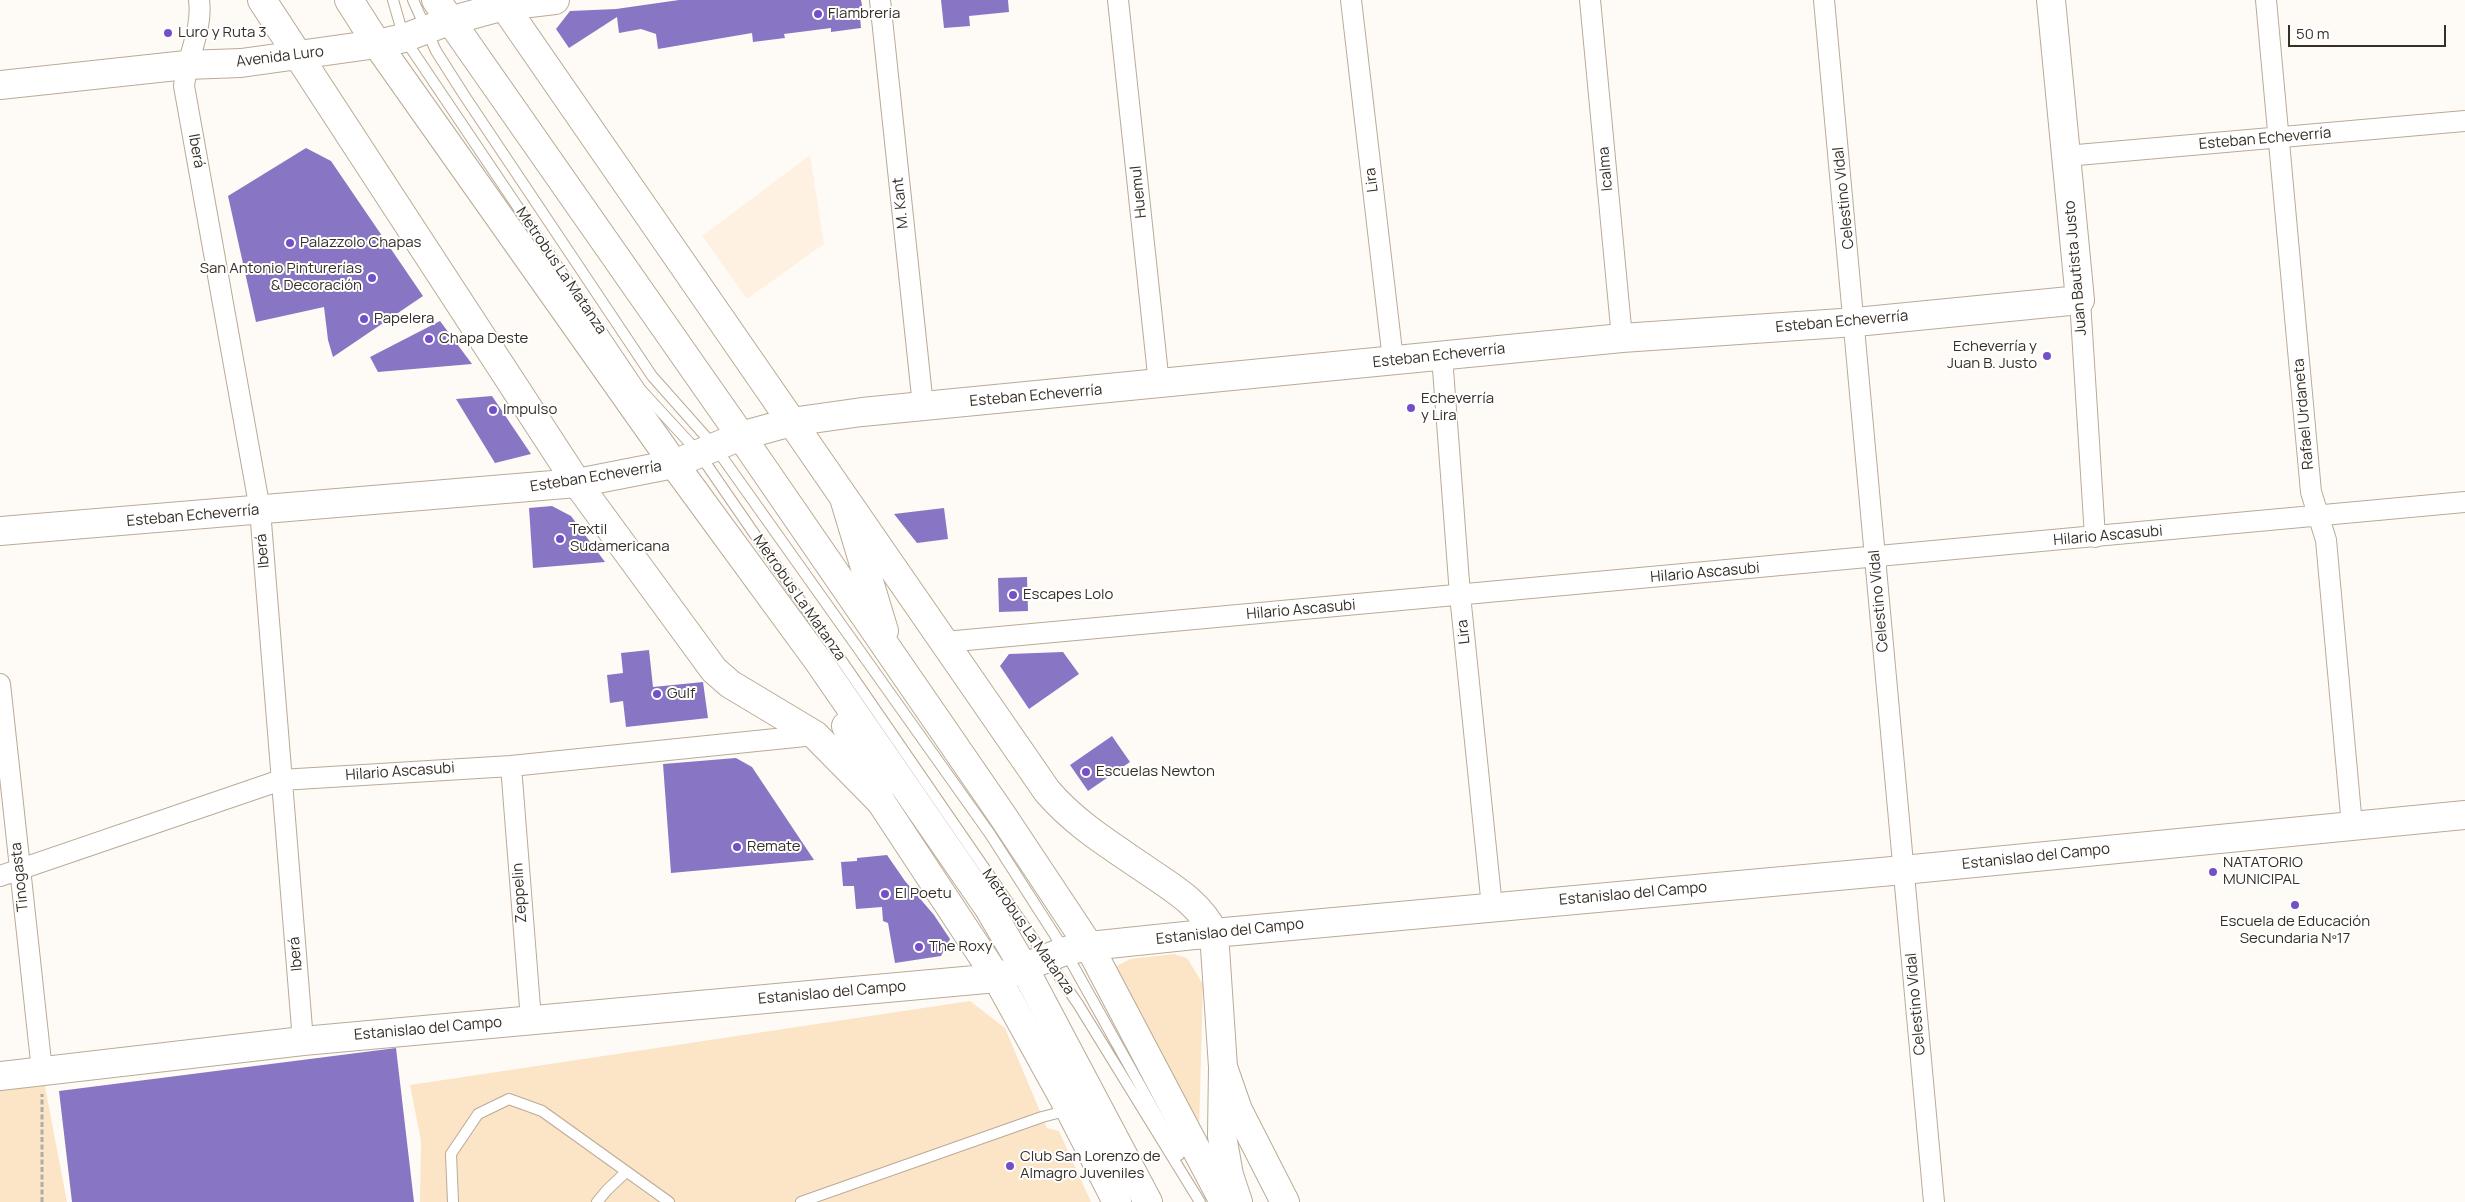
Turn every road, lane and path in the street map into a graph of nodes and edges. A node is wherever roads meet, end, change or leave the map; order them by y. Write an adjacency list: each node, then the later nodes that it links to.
1 (199, 0): 18 (street, Iberá)
2 (262, 0): 17 (main road)
3 (349, 0): 16 (main road)
4 (393, 0): 15 (lane, Metrobus La Matanza)
5 (413, 0): 15 (lane, Metrobus La Matanza)
6 (555, 0): 14 (main road, Avenida Luro)
7 (880, 0): 29 (street, M. Kant)
8 (1118, 0): 28 (street, Huemul)
9 (1351, 0): 27 (street, Lira)
10 (1590, 0): 25 (street, Icalma)
11 (1824, 0): 24 (street, Celestino Vidal)
12 (2051, 0): 22 (main road, Juan Bautista Justo)
13 (2266, 0): 21 (street, Rafael Urdaneta)
14 (502, 3): 15 (main road, Avenida Luro); 30 (main road)
15 (429, 22): 16 (main road, Avenida Luro); 31 (main road); 32 (lane, Metrobus La Matanza); 32 (lane, Metrobus La Matanza)
16 (377, 44): 17 (main road, Avenida Luro); 33 (main road)
17 (296, 55): 18 (main road, Avenida Luro); 34 (main road)
18 (186, 65): 19 (main road, Avenida Luro); 37 (street, Iberá)
19 (0, 85)
20 (2465, 121): 21 (street, Esteban Echeverría)
21 (2280, 138): 22 (street, Esteban Echeverría); 38 (street, Rafael Urdaneta)
22 (2066, 156): 23 (main road, Juan Bautista Justo)
23 (2080, 300): 24 (main road, Esteban Echeverría); 40 (street, Juan Bautista Justo)
24 (1856, 322): 25 (main road, Esteban Echeverría); 41 (street, Celestino Vidal)
25 (1622, 338): 26 (main road, Esteban Echeverría)
26 (1442, 356): 27 (main road, Esteban Echeverría); 42 (street, Lira)
27 (1393, 360): 28 (main road, Esteban Echeverría)
28 (1159, 384): 29 (main road, Esteban Echeverría)
29 (923, 406): 30 (main road, Esteban Echeverría)
30 (791, 422): 31 (main road, Esteban Echeverría); 35 (main road)
31 (741, 436): 32 (main road, Esteban Echeverría); 44 (main road)
32 (707, 450): 33 (main road, Esteban Echeverría); 58 (lane, Metrobus La Matanza); 58 (lane, Metrobus La Matanza)
33 (674, 464): 34 (main road, Esteban Echeverría); 45 (main road)
34 (577, 483): 37 (main road, Esteban Echeverría); 47 (main road)
35 (844, 498): 43 (main road); 44 (main road)
36 (2465, 502): 38 (street, Hilario Ascasubi)
37 (260, 510): 39 (main road, Esteban Echeverría); 49 (street, Iberá)
38 (2320, 517): 40 (street, Hilario Ascasubi); 52 (street, Rafael Urdaneta)
39 (0, 531)
40 (2095, 537): 41 (street, Hilario Ascasubi)
41 (1875, 558): 42 (street, Hilario Ascasubi); 54 (street, Celestino Vidal)
42 (1460, 595): 43 (street, Hilario Ascasubi); 56 (street, Lira)
43 (944, 642): 57 (main road)
44 (892, 656): 58 (main road)
45 (820, 662): 50 (main road); 58 (main road)
46 (0, 684): 53 (street, Tinogasta)
47 (815, 735): 48 (street, Hilario Ascasubi); 50 (main road)
48 (511, 766): 49 (street, Hilario Ascasubi); 60 (street, Zeppelin)
49 (282, 780): 53 (street, Hilario Ascasubi); 61 (street, Iberá)
50 (881, 802): 59 (main road)
51 (2465, 815): 52 (main road, Estanislao del Campo)
52 (2352, 826): 54 (main road, Estanislao del Campo)
53 (19, 869): 55 (street, Hilario Ascasubi); 63 (street, Tinogasta)
54 (1903, 870): 56 (main road, Estanislao del Campo); 79 (street, Celestino Vidal)
55 (0, 876)
56 (1492, 907): 57 (main road, Estanislao del Campo)
57 (1214, 933): 58 (main road, Estanislao del Campo); 62 (main road)
58 (1056, 956): 59 (main road, Estanislao del Campo); 73 (main road); 74 (lane, Metrobus La Matanza); 75 (lane, Metrobus La Matanza); 76 (main road)
59 (996, 978): 60 (main road, Estanislao del Campo); 65 (main road)
60 (531, 1020): 61 (main road, Estanislao del Campo)
61 (303, 1041): 63 (main road, Estanislao del Campo)
62 (1223, 1067): 77 (main road); 78 (main road)
63 (42, 1071): 64 (main road, Estanislao del Campo); 67 (path)
64 (0, 1076)
65 (1070, 1110): 71 (lane); 72 (main road)
66 (626, 1172): 68 (lane); 69 (lane); 70 (lane)
67 (42, 1202)
68 (453, 1202)
69 (597, 1202)
70 (669, 1202)
71 (801, 1202)
72 (1118, 1202)
73 (1148, 1202)
74 (1200, 1202)
75 (1204, 1202)
76 (1224, 1202)
77 (1238, 1202)
78 (1285, 1202)
79 (1934, 1202)

